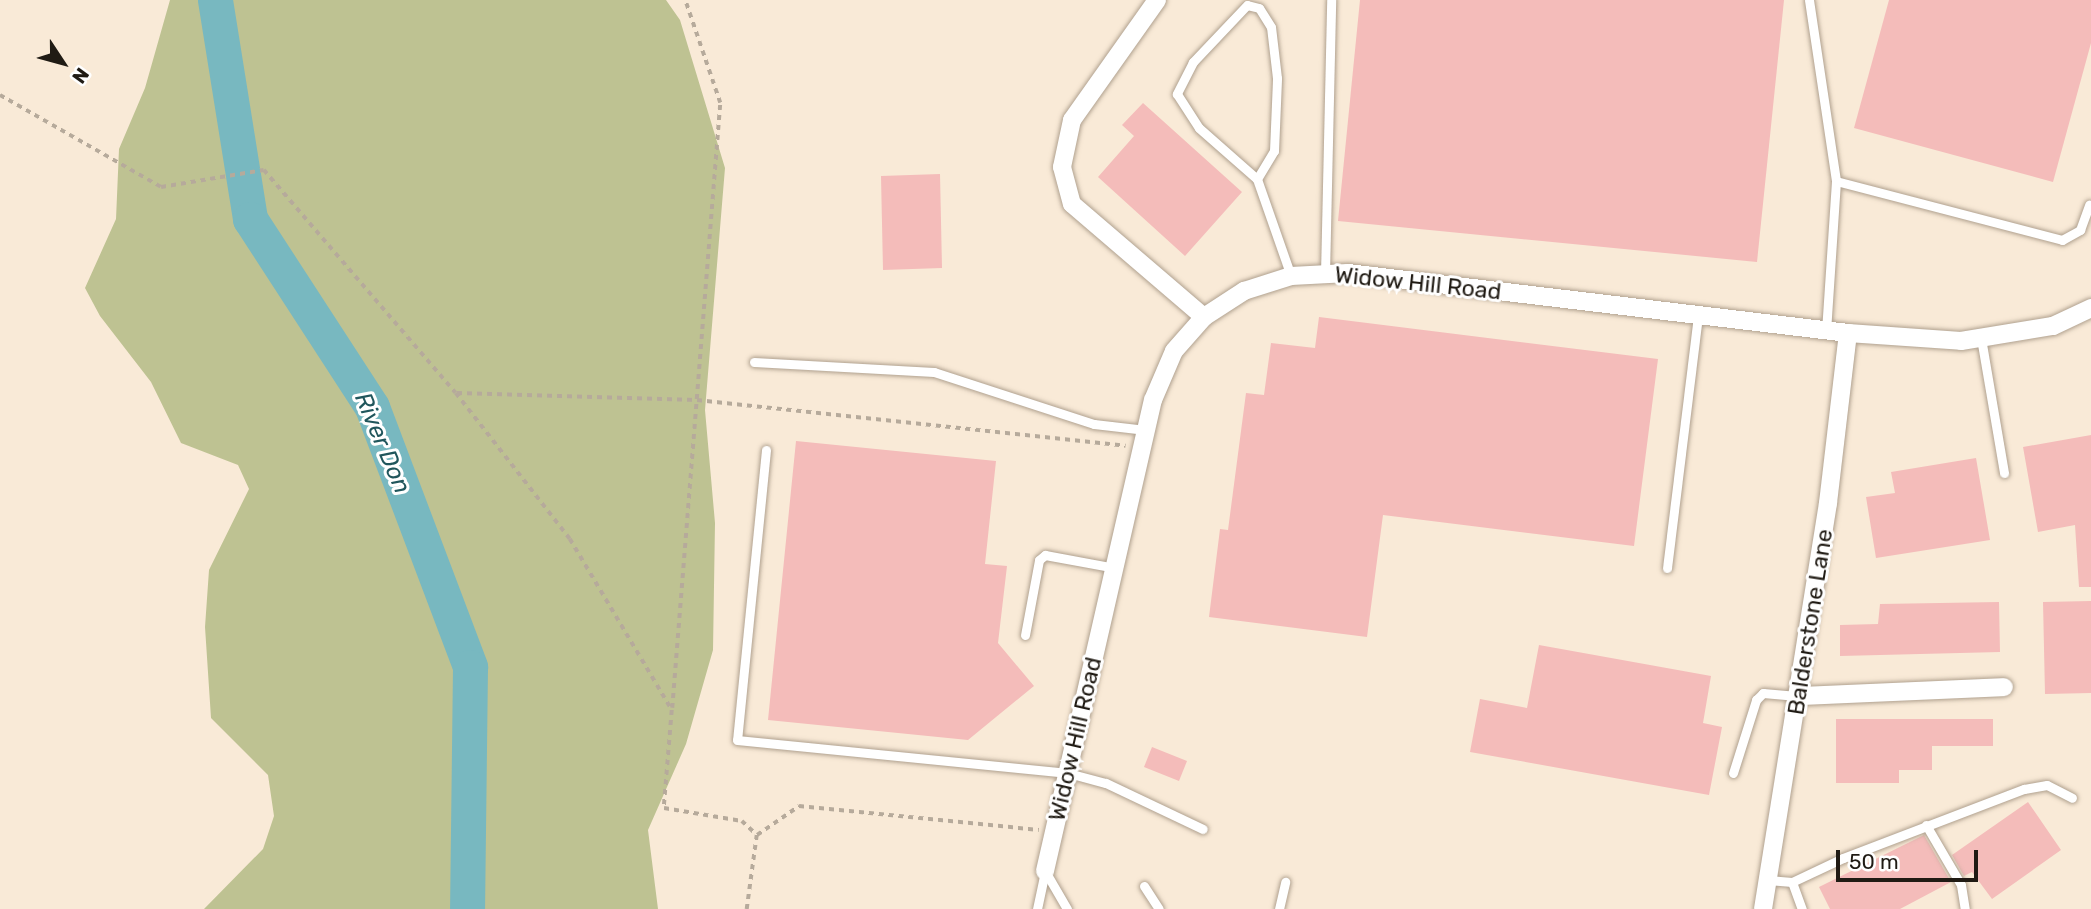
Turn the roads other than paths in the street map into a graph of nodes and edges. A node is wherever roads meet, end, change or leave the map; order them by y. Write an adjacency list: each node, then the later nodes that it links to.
1 (1157, 0): 11 (street)
2 (1331, 0): 7 (lane)
3 (1809, 0): 5 (lane)
4 (1257, 179): 4 (lane); 8 (lane)
5 (1836, 181): 6 (lane); 12 (lane)
6 (2089, 205)
7 (1325, 274): 8 (street, Widow Hill Road); 10 (street, Widow Hill Road)
8 (1291, 276): 11 (street, Widow Hill Road)
9 (2091, 309): 14 (street, Widow Hill Road)
10 (1698, 315): 12 (street, Widow Hill Road); 20 (lane)
11 (1203, 317): 16 (street, Widow Hill Road)
12 (1826, 331): 13 (street, Widow Hill Road)
13 (1848, 333): 14 (street, Widow Hill Road); 23 (street, Balderstone Lane)
14 (1981, 338): 18 (lane)
15 (754, 362): 16 (lane)
16 (1144, 439): 19 (street, Widow Hill Road)
17 (766, 450): 24 (lane)
18 (2004, 473)
19 (1115, 568): 21 (lane); 24 (street, Widow Hill Road)
20 (1667, 568)
21 (1025, 635)
22 (2004, 687): 23 (street)
23 (1799, 696): 25 (lane); 30 (street, Balderstone Lane)
24 (1068, 773): 28 (lane); 29 (street, Widow Hill Road)
25 (1733, 773)
26 (2072, 798): 27 (lane)
27 (1926, 825): 32 (lane); 40 (lane)
28 (1203, 829)
29 (1045, 871): 34 (lane); 35 (lane)
30 (1768, 880): 32 (lane); 38 (street, Balderstone Lane)
31 (1285, 882): 37 (lane)
32 (1793, 882): 39 (lane)
33 (1143, 886): 36 (lane)
34 (1037, 909)
35 (1067, 909)
36 (1158, 909)
37 (1279, 909)
38 (1763, 909)
39 (1802, 909)
40 (1965, 909)

